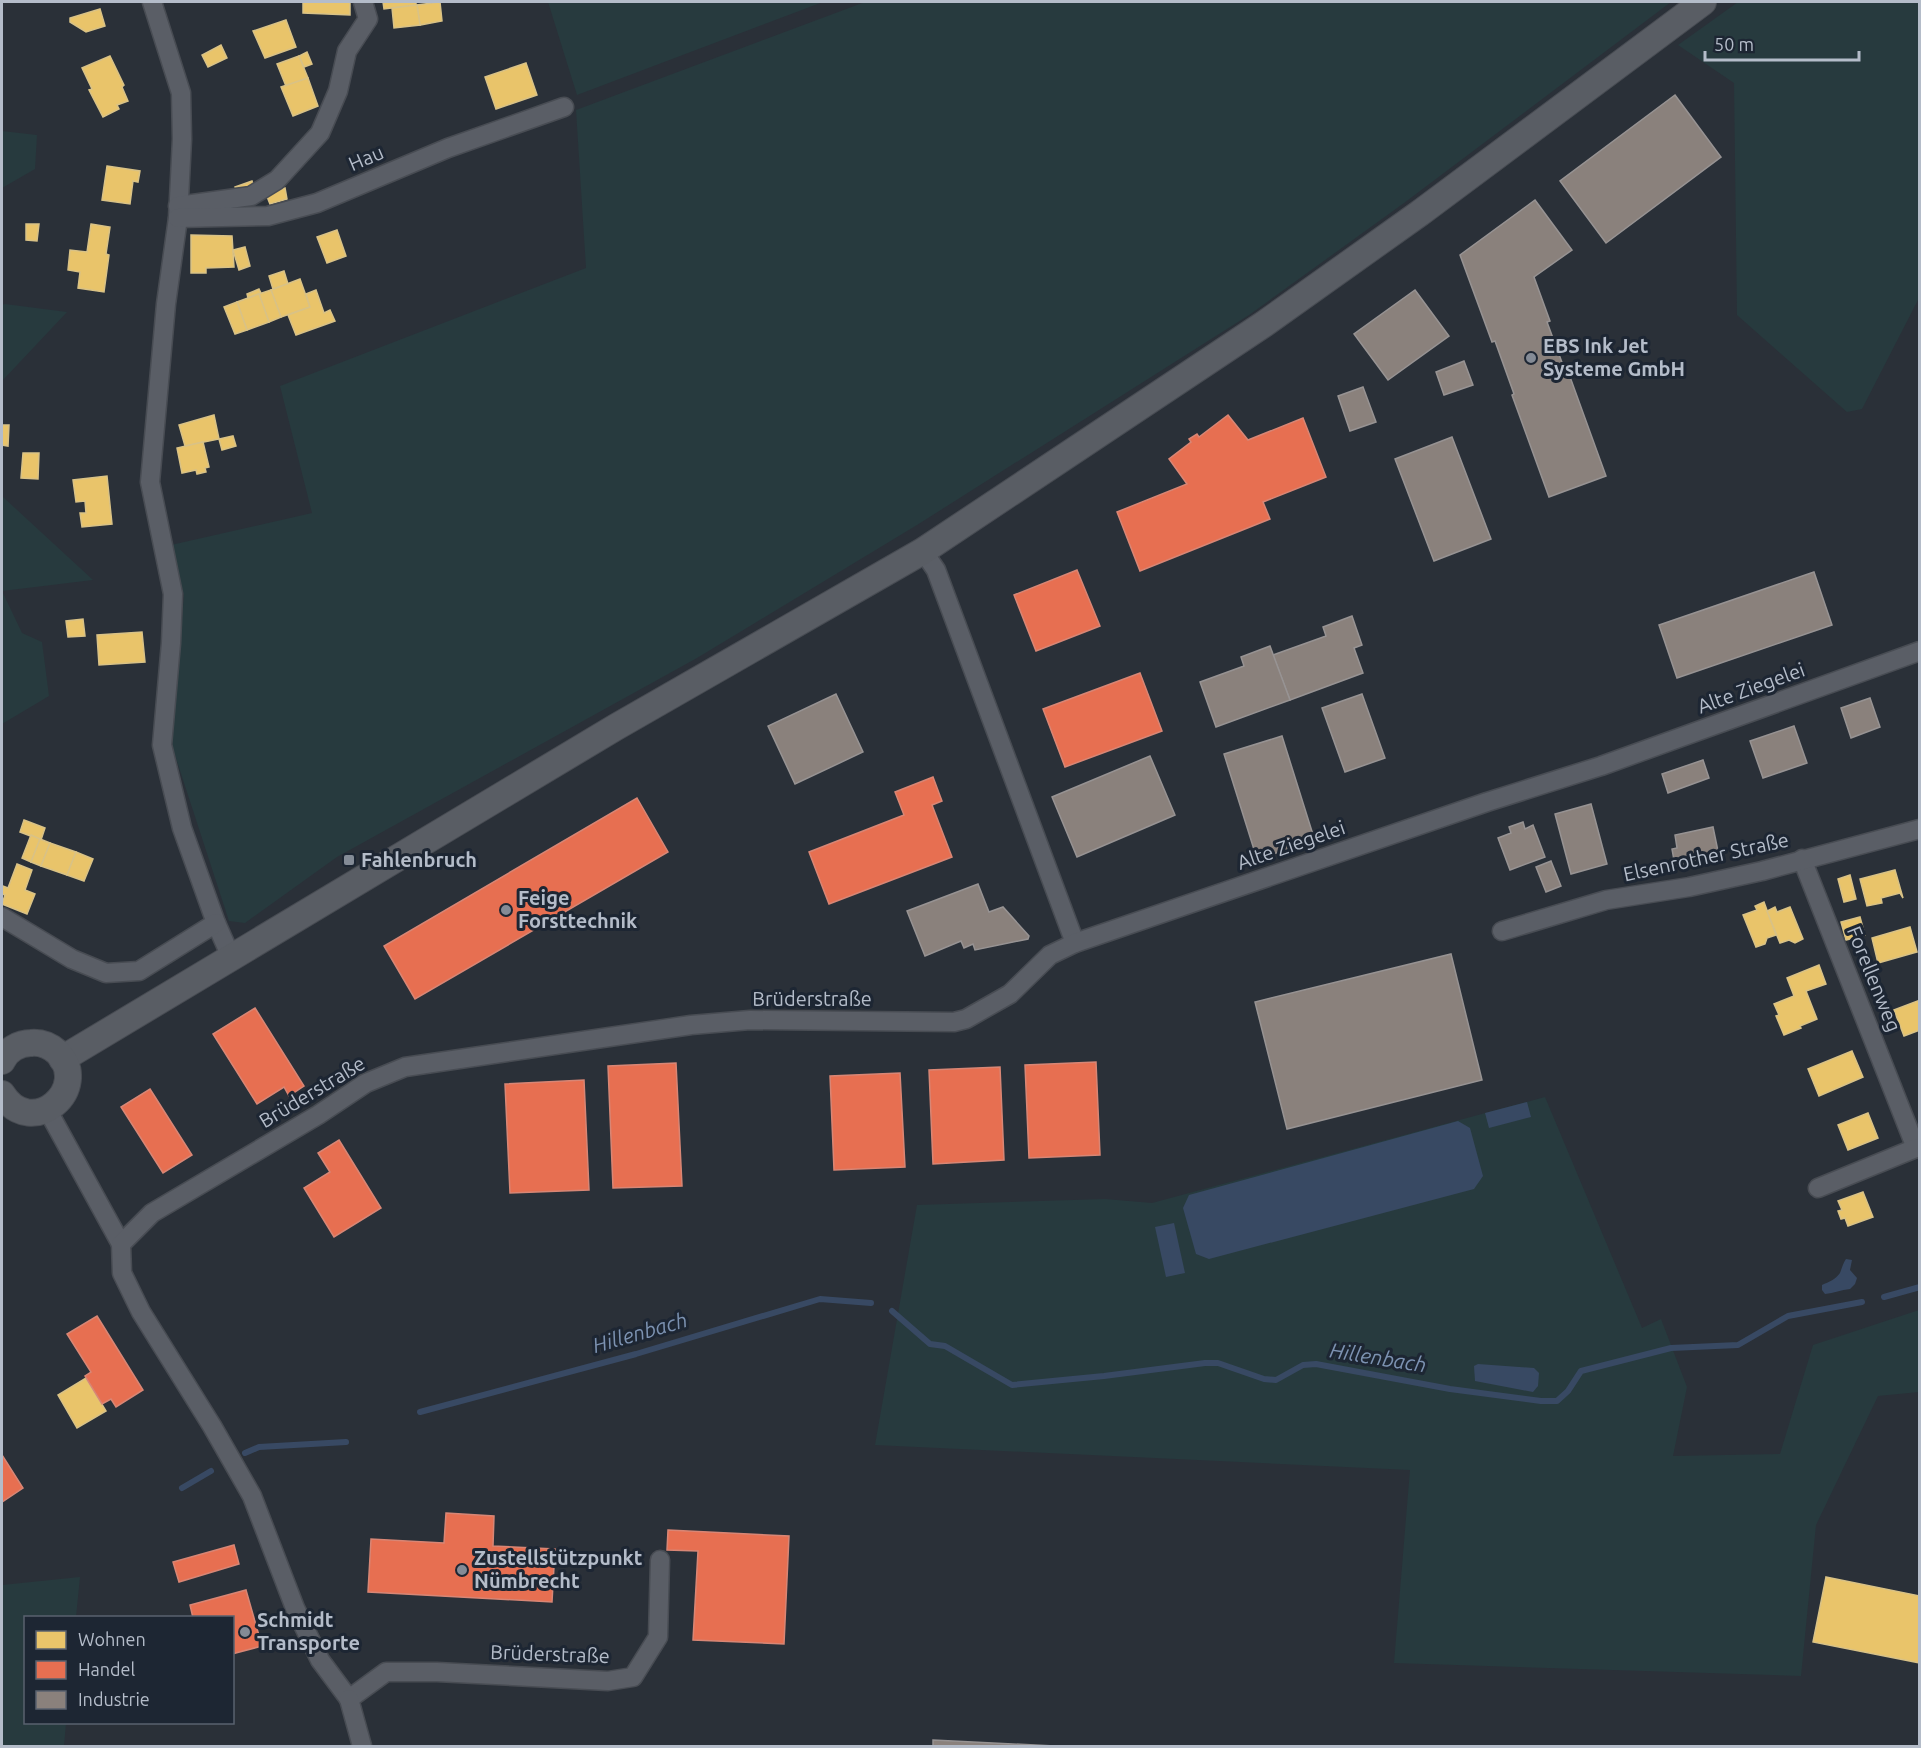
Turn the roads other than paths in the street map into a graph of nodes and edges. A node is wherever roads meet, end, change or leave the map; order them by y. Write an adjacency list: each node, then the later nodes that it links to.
1 (152, 2): 5 (street)
2 (363, 2): 5 (street)
3 (1703, 2): 6 (main road)
4 (564, 107): 5 (street, Hau)
5 (178, 212): 11 (street)
6 (923, 551): 13 (street); 14 (main road)
7 (1920, 651): 13 (street, Alte Ziegelei)
8 (1920, 829): 9 (street, Elsenrother Straße)
9 (1802, 860): 12 (street, Elsenrother Straße); 19 (street, Forellenweg)
10 (2, 917): 11 (street)
11 (216, 923): 14 (street)
12 (1502, 931)
13 (1075, 942): 21 (street, Brüderstraße)
14 (231, 957): 15 (main road)
15 (62, 1059): 16 (main road); 18 (main road)
16 (2, 1061)
17 (2, 1094): 18 (main road)
18 (47, 1109): 21 (street)
19 (1918, 1147): 20 (street, Forellenweg)
20 (1818, 1188)
21 (120, 1244): 23 (street)
22 (660, 1560): 23 (street, Brüderstraße)
23 (349, 1699): 24 (street)
24 (362, 1746)

